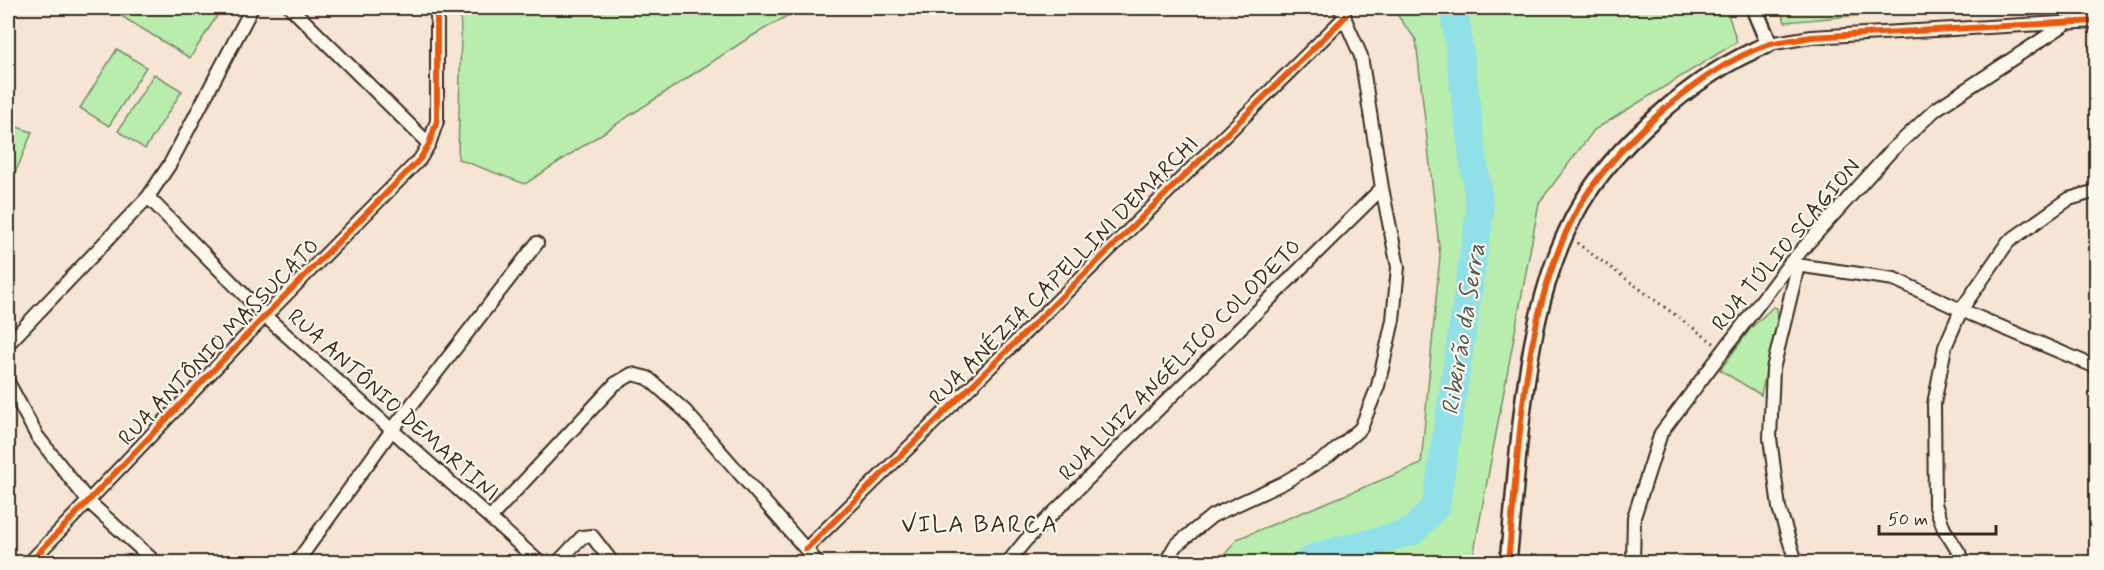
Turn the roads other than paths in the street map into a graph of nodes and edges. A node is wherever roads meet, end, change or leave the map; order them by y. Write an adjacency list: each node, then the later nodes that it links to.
1 (252, 8): 12 (street)
2 (291, 8): 9 (street)
3 (437, 8): 9 (street)
4 (1754, 8): 8 (street)
5 (1342, 12): 10 (street); 23 (street, RUA ANÉZIA CAPELLINI DEMARCHI)
6 (2097, 21): 7 (street)
7 (2067, 23): 8 (street); 14 (street, RUA TÚLIO SCAGION)
8 (1769, 44): 33 (street)
9 (429, 144): 16 (street, RUA ANTÔNIO MASSUCATO)
10 (1382, 188): 31 (street, RUA LUIZ ANGÉLICO COLODETO); 32 (street)
11 (2097, 190): 15 (street)
12 (148, 197): 16 (street, RUA ANTÔNIO DEMARTINI); 17 (street)
13 (537, 243): 20 (street)
14 (1794, 265): 15 (street); 34 (street, RUA TÚLIO SCAGION); 35 (street)
15 (1961, 310): 18 (street); 36 (street)
16 (265, 316): 20 (street, RUA ANTÔNIO DEMARTINI); 21 (street, RUA ANTÔNIO MASSUCATO)
17 (8, 344)
18 (2097, 367)
19 (8, 382): 21 (street)
20 (392, 430): 22 (street, RUA ANTÔNIO DEMARTINI); 26 (street)
21 (89, 502): 24 (street, RUA ANTÔNIO MASSUCATO); 25 (street)
22 (490, 518): 23 (street); 27 (street, RUA ANTÔNIO DEMARTINI)
23 (806, 549): 30 (street)
24 (30, 562)
25 (155, 562)
26 (297, 562)
27 (539, 562)
28 (558, 562): 29 (street)
29 (612, 562)
30 (816, 562)
31 (1008, 562)
32 (1166, 562)
33 (1508, 562)
34 (1633, 562)
35 (1796, 562)
36 (1965, 562)

